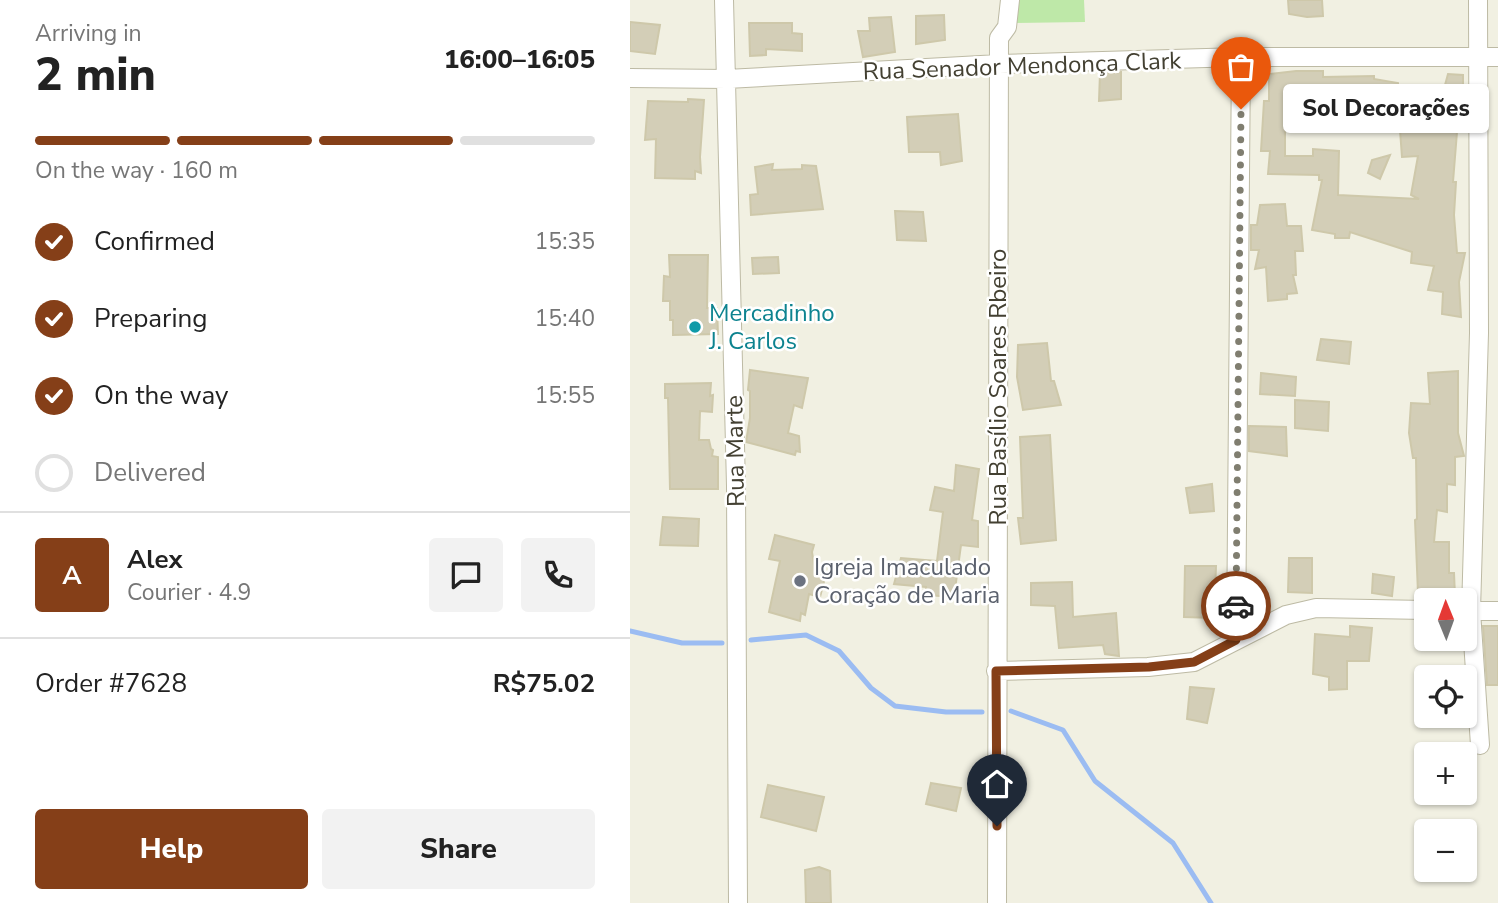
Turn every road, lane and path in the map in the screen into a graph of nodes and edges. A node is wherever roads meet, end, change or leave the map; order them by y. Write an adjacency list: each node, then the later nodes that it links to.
1 (724, 0): 9 (street, Rua Marte)
2 (1010, 0): 7 (street, Rua Basílio Soares Rbeiro)
3 (1478, 0): 4 (street)
4 (1478, 56): 5 (street, Rua Senador Mendonça Clark); 6 (street, Rua Senador Mendonça Clark); 10 (street)
5 (1241, 57): 7 (street, Rua Senador Mendonça Clark); 14 (street)
6 (1498, 57)
7 (999, 64): 9 (street, Rua Senador Mendonça Clark); 16 (street, Rua Basílio Soares Rbeiro)
8 (630, 78): 9 (street, Rua Senador Mendonça Clark)
9 (727, 79): 18 (street, Rua Marte)
10 (1469, 588)
11 (1414, 610): 14 (street)
12 (1477, 611): 13 (street)
13 (1498, 611)
14 (1236, 640): 16 (street)
15 (1472, 651): 17 (street)
16 (996, 671): 19 (street, Rua Basílio Soares Rbeiro)
17 (1480, 745)
18 (738, 903)
19 (997, 903)

